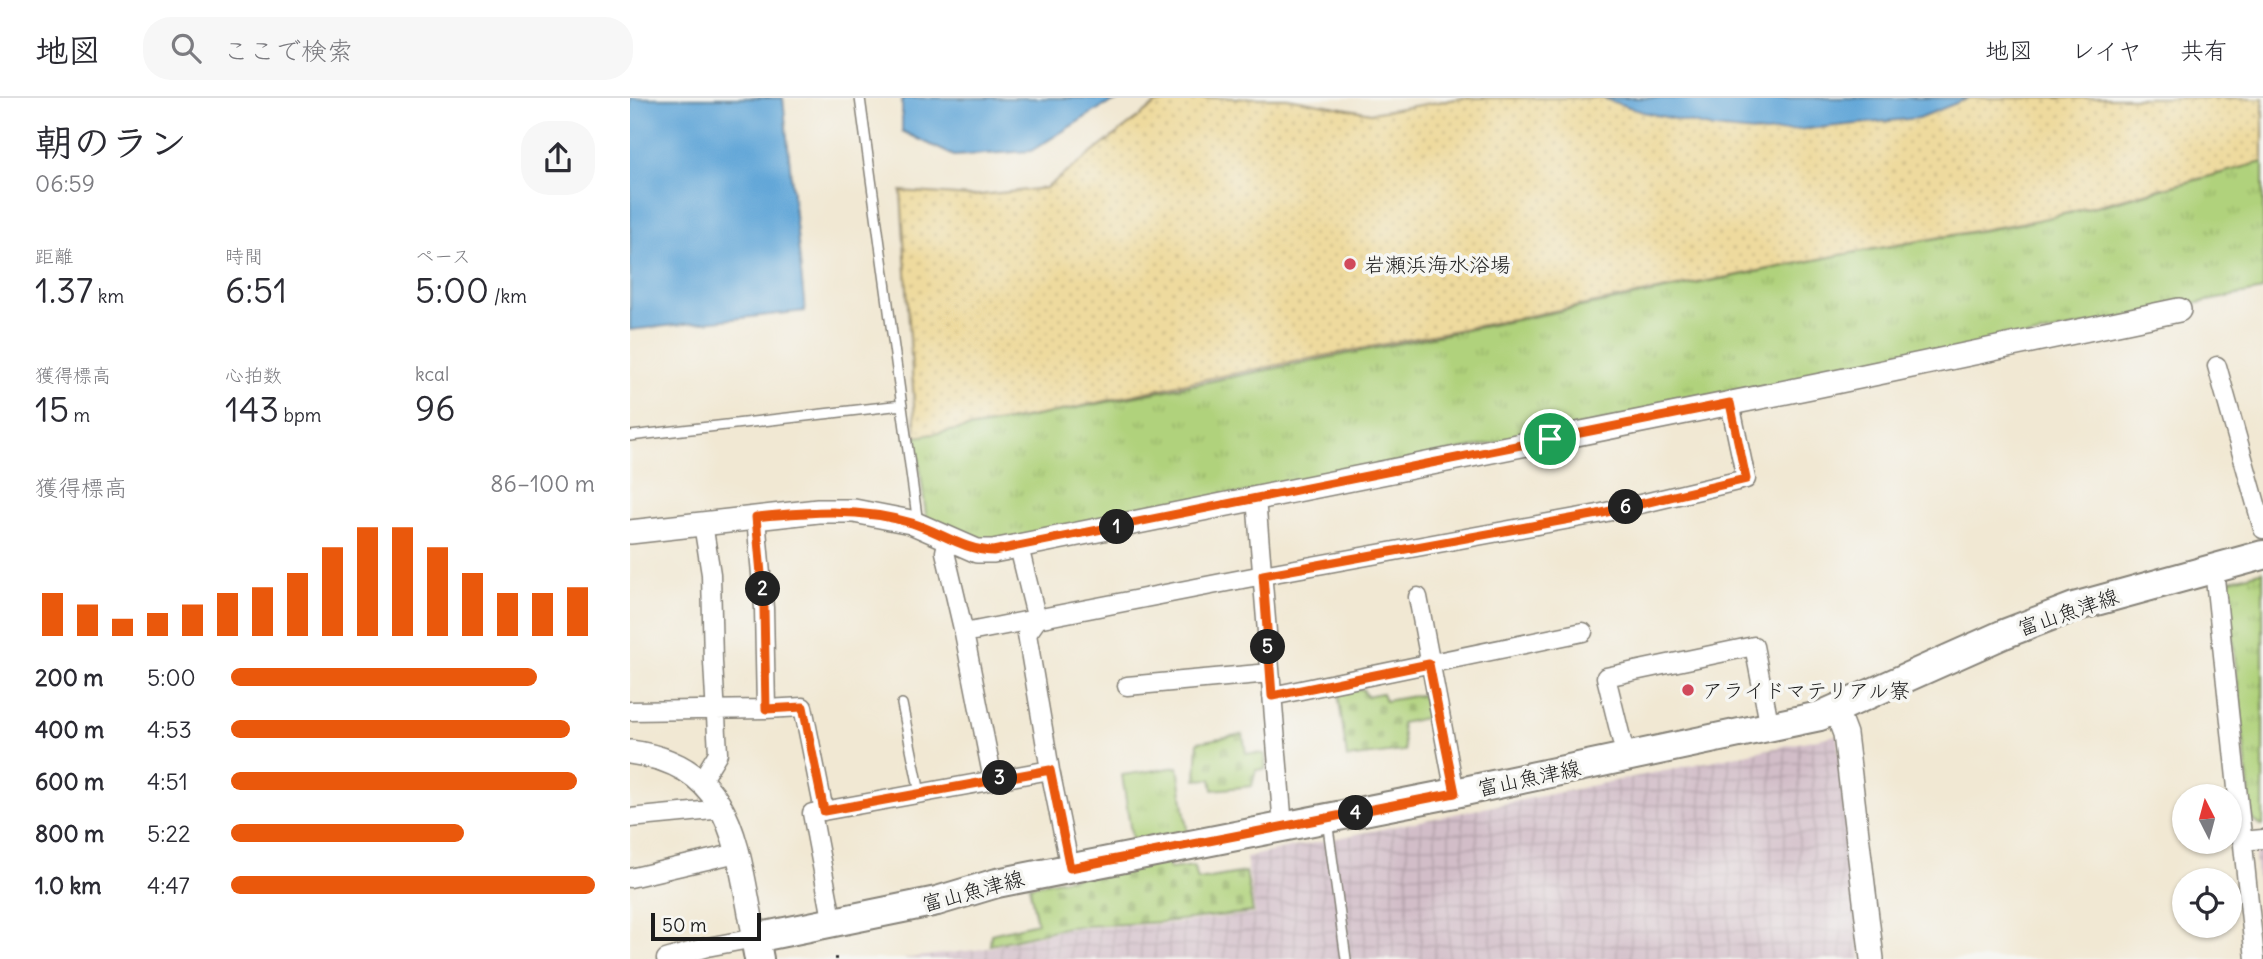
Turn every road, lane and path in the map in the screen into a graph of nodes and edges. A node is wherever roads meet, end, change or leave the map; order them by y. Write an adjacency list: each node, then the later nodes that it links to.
1 (860, 98): 5 (lane)
2 (2179, 310): 4 (street)
3 (2217, 366): 11 (street)
4 (1730, 403): 7 (street); 17 (street)
5 (902, 405): 6 (lane); 10 (lane)
6 (630, 436)
7 (1256, 498): 14 (street); 17 (street)
8 (756, 517): 9 (street); 10 (street); 28 (street)
9 (703, 524): 12 (street); 27 (street)
10 (918, 525): 13 (street)
11 (2263, 529)
12 (630, 532)
13 (948, 538): 14 (street); 21 (street)
14 (1019, 547): 19 (street)
15 (2263, 555): 16 (main road, 富山魚津線)
16 (2214, 569): 29 (main road, 富山魚津線); 37 (street)
17 (1263, 575): 19 (street); 23 (street)
18 (1418, 597): 22 (street)
19 (1037, 620): 21 (street); 34 (street)
20 (1583, 632): 22 (street)
21 (964, 633): 35 (street)
22 (1429, 664): 25 (street); 39 (street)
23 (1270, 673): 24 (street); 25 (street)
24 (1126, 686)
25 (1272, 696): 44 (street)
26 (902, 704): 38 (lane)
27 (717, 709): 28 (street); 30 (street); 36 (street)
28 (766, 709): 41 (street)
29 (1836, 710): 31 (main road, 富山魚津線); 55 (street)
30 (630, 711)
31 (1770, 728): 33 (main road, 富山魚津線); 33 (street)
32 (630, 752): 36 (street)
33 (1626, 758): 39 (main road, 富山魚津線)
34 (1050, 770): 35 (street); 48 (street)
35 (992, 780): 38 (street)
36 (701, 781): 40 (street)
37 (2236, 784)
38 (920, 793): 41 (street)
39 (1455, 793): 43 (main road, 富山魚津線)
40 (723, 809): 42 (street); 47 (street)
41 (824, 811): 50 (street)
42 (630, 818)
43 (1327, 818): 44 (main road, 富山魚津線); 54 (lane)
44 (1283, 827): 48 (main road, 富山魚津線)
45 (2263, 839): 46 (street)
46 (2242, 841): 56 (street)
47 (737, 853): 49 (street); 51 (street)
48 (1070, 868): 50 (main road, 富山魚津線)
49 (630, 878)
50 (833, 923): 51 (main road, 富山魚津線)
51 (757, 948): 52 (street)
52 (708, 953): 53 (street)
53 (666, 959)
54 (1346, 959)
55 (1871, 959)
56 (2255, 959)

